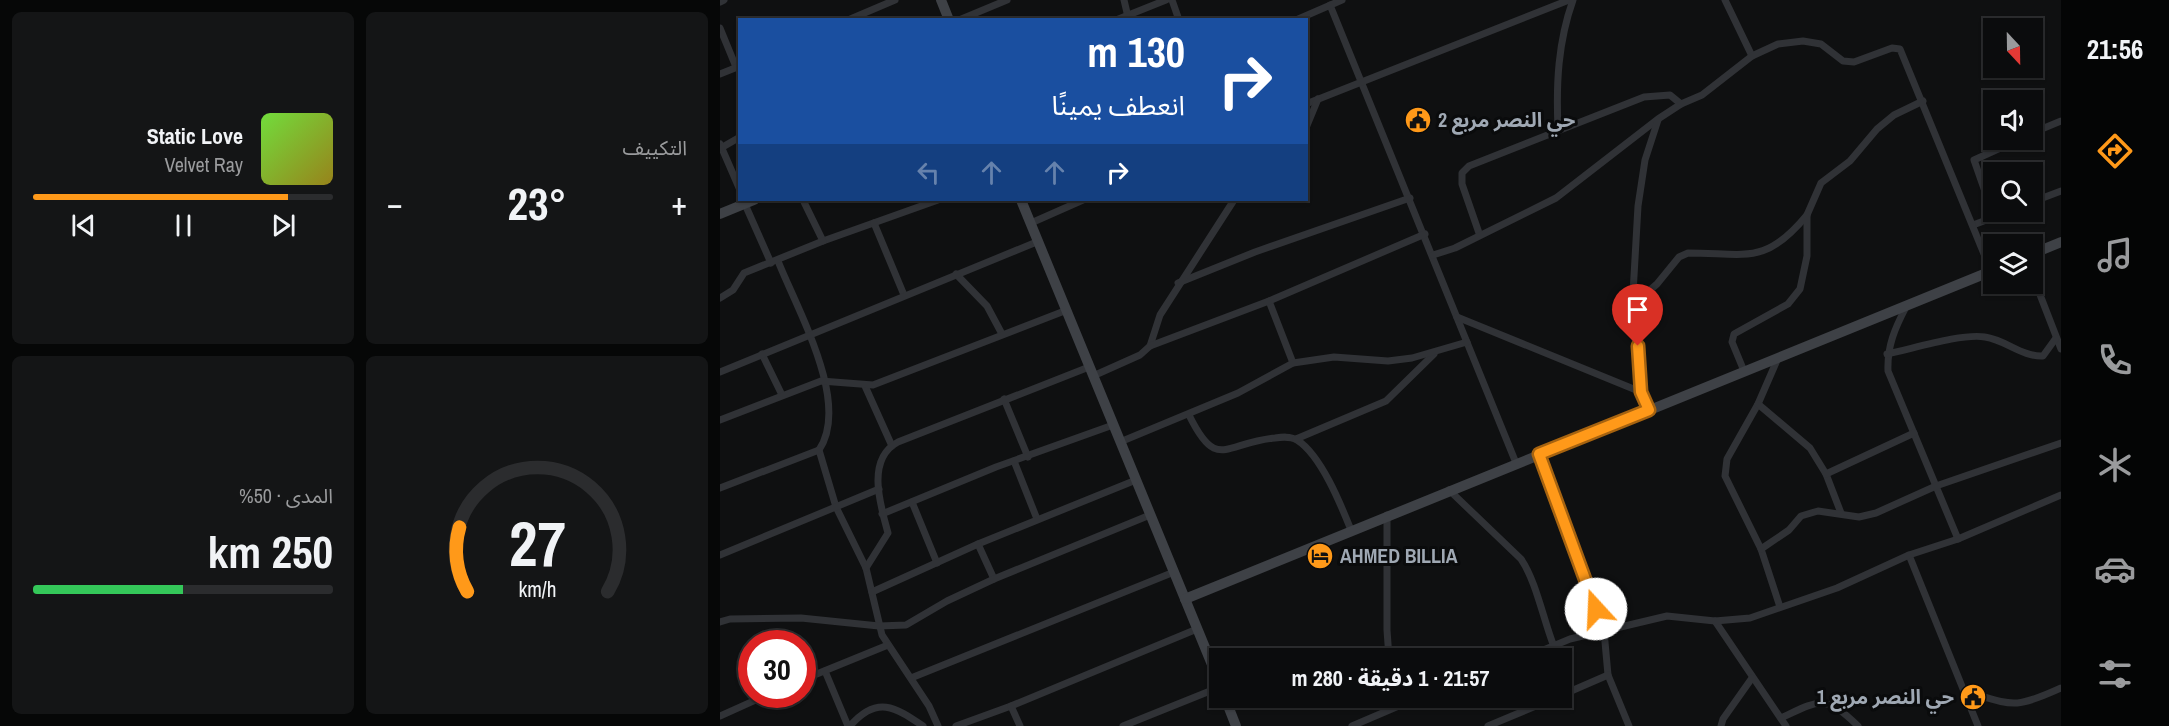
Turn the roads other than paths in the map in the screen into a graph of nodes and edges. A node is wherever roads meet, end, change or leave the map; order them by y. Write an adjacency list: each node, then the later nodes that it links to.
1 (724, 0): 11 (street)
2 (895, 0): 14 (street)
3 (941, 0): 15 (street)
4 (1007, 0): 16 (street)
5 (1124, 0): 13 (street)
6 (1166, 0): 13 (street)
7 (1172, 0): 17 (street)
8 (1342, 0): 12 (street)
9 (1571, 0): 23 (street); 31 (street)
10 (1725, 0): 20 (street)
11 (720, 2)
12 (1330, 5): 18 (street); 23 (street)
13 (1128, 17)
14 (853, 18)
15 (948, 18)
16 (963, 18)
17 (1178, 18)
18 (1301, 18)
19 (720, 28): 21 (street)
20 (1752, 56): 25 (street); 27 (street)
21 (738, 66): 22 (street)
22 (720, 74)
23 (1359, 82): 24 (street); 39 (street)
24 (1318, 99): 26 (street); 29 (street)
25 (1923, 101): 48 (street); 52 (street)
26 (1308, 103)
27 (1681, 104): 28 (street); 31 (street)
28 (1658, 119): 53 (street); 69 (street)
29 (1308, 123)
30 (2059, 124): 32 (street)
31 (1558, 128): 53 (street)
32 (2043, 129)
33 (738, 138): 34 (street)
34 (721, 146): 36 (street)
35 (1996, 150): 37 (street)
36 (738, 185)
37 (1983, 186)
38 (2061, 191): 40 (street)
39 (1410, 198): 54 (street); 64 (street)
40 (2043, 198)
41 (747, 201): 47 (street); 61 (street)
42 (803, 201): 55 (street)
43 (935, 201): 50 (street)
44 (1021, 201): 51 (street)
45 (1081, 201): 51 (street)
46 (1233, 201): 64 (street)
47 (720, 214)
48 (1807, 215): 69 (street); 85 (street)
49 (1983, 221): 52 (street)
50 (874, 223): 55 (street); 66 (street)
51 (1031, 223): 56 (street)
52 (1973, 225): 58 (street)
53 (1479, 233): 60 (street)
54 (1425, 234): 60 (street); 68 (street)
55 (823, 242): 61 (street)
56 (1039, 242): 62 (street); 71 (street)
57 (2061, 242): 59 (street)
58 (1983, 249)
59 (2043, 249)
60 (1433, 255): 72 (street)
61 (774, 262): 67 (street); 74 (street)
62 (956, 274): 66 (street); 73 (street)
63 (1983, 274): 70 (street)
64 (1178, 283): 77 (street)
65 (2040, 294): 75 (street)
66 (904, 295): 74 (street)
67 (720, 298)
68 (1269, 301): 77 (street); 83 (street)
69 (1635, 304): 89 (street)
70 (1906, 307): 81 (street); 82 (street)
71 (1067, 310): 73 (street); 84 (street)
72 (1457, 316): 76 (street); 89 (street)
73 (1002, 334): 88 (street)
74 (808, 335): 80 (street); 87 (street)
75 (2056, 338): 78 (street); 81 (street)
76 (1467, 342): 79 (street); 106 (street)
77 (1150, 346): 84 (street)
78 (2061, 349)
79 (1435, 353): 83 (street); 98 (street)
80 (762, 354): 86 (street); 90 (street)
81 (1887, 354): 97 (street)
82 (1778, 357): 85 (street); 92 (street)
83 (1293, 363): 94 (street)
84 (1091, 371): 91 (street); 96 (street)
85 (1744, 371): 93 (street)
86 (720, 372)
87 (827, 380): 88 (street); 90 (street); 102 (street)
88 (865, 386): 101 (street)
89 (1641, 392): 93 (street)
90 (782, 395): 95 (street)
91 (1004, 399): 101 (street); 104 (street)
92 (1758, 404): 107 (street); 124 (street)
93 (1649, 410): 103 (street)
94 (1189, 415): 98 (street); 99 (street)
95 (720, 420)
96 (1113, 425): 99 (street); 104 (street)
97 (1914, 433): 107 (street); 109 (street)
98 (1296, 439): 121 (street)
99 (1120, 442): 108 (street)
100 (2061, 443): 109 (street)
101 (892, 446): 111 (street)
102 (819, 450): 110 (street); 115 (street)
103 (1539, 454): 106 (street); 138 (street)
104 (1028, 457): 105 (street)
105 (1014, 461): 114 (street); 120 (street)
106 (1516, 463): 112 (street)
107 (1826, 474): 116 (street)
108 (1136, 480): 118 (street); 120 (street)
109 (1936, 486): 116 (street); 122 (street)
110 (720, 488)
111 (879, 489): 115 (street); 117 (street)
112 (1449, 490): 119 (street); 139 (street)
113 (2061, 495): 122 (street)
114 (912, 502): 117 (street); 127 (street)
115 (837, 507): 125 (street); 128 (street)
116 (1841, 513): 124 (street)
117 (882, 514): 128 (street)
118 (1150, 515): 129 (street); 130 (street)
119 (1387, 515): 121 (street); 141 (street)
120 (1037, 519): 123 (street)
121 (1352, 530): 132 (street)
122 (1958, 539): 126 (street)
123 (978, 544): 127 (street); 130 (street)
124 (1761, 549): 133 (street)
125 (720, 555)
126 (1909, 555): 133 (street); 152 (street)
127 (937, 562): 131 (street)
128 (866, 568): 131 (street)
129 (1174, 572): 132 (street); 147 (street)
130 (994, 579): 136 (street)
131 (872, 592): 136 (street)
132 (1185, 599): 137 (street)
133 (1780, 607): 135 (street)
134 (720, 621): 136 (street)
135 (1715, 621): 138 (street); 148 (street)
136 (879, 626): 140 (street)
137 (1197, 629): 143 (street); 153 (street)
138 (1604, 631): 139 (street); 146 (street)
139 (1553, 644): 142 (street)
140 (888, 645): 144 (street); 147 (street)
141 (1388, 648)
142 (1545, 648)
143 (1209, 659)
144 (825, 671): 145 (street); 160 (street)
145 (816, 675)
146 (1608, 675): 151 (street); 169 (street)
147 (911, 678): 162 (street)
148 (1752, 678): 159 (street); 170 (street)
149 (2061, 688): 152 (street)
150 (1209, 691): 165 (street)
151 (1572, 691)
152 (1964, 692): 173 (street)
153 (1011, 706): 163 (street); 164 (street)
154 (738, 708): 158 (street)
155 (1229, 708): 166 (street)
156 (1386, 708): 167 (street)
157 (1531, 708): 168 (street)
158 (720, 716)
159 (1781, 718): 171 (street); 172 (street)
160 (849, 726): 161 (street)
161 (923, 726)
162 (939, 726)
163 (956, 726)
164 (1020, 726)
165 (1123, 726)
166 (1236, 726)
167 (1352, 726)
168 (1488, 726)
169 (1629, 726)
170 (1721, 726)
171 (1786, 726)
172 (1858, 726)
173 (1978, 726)

